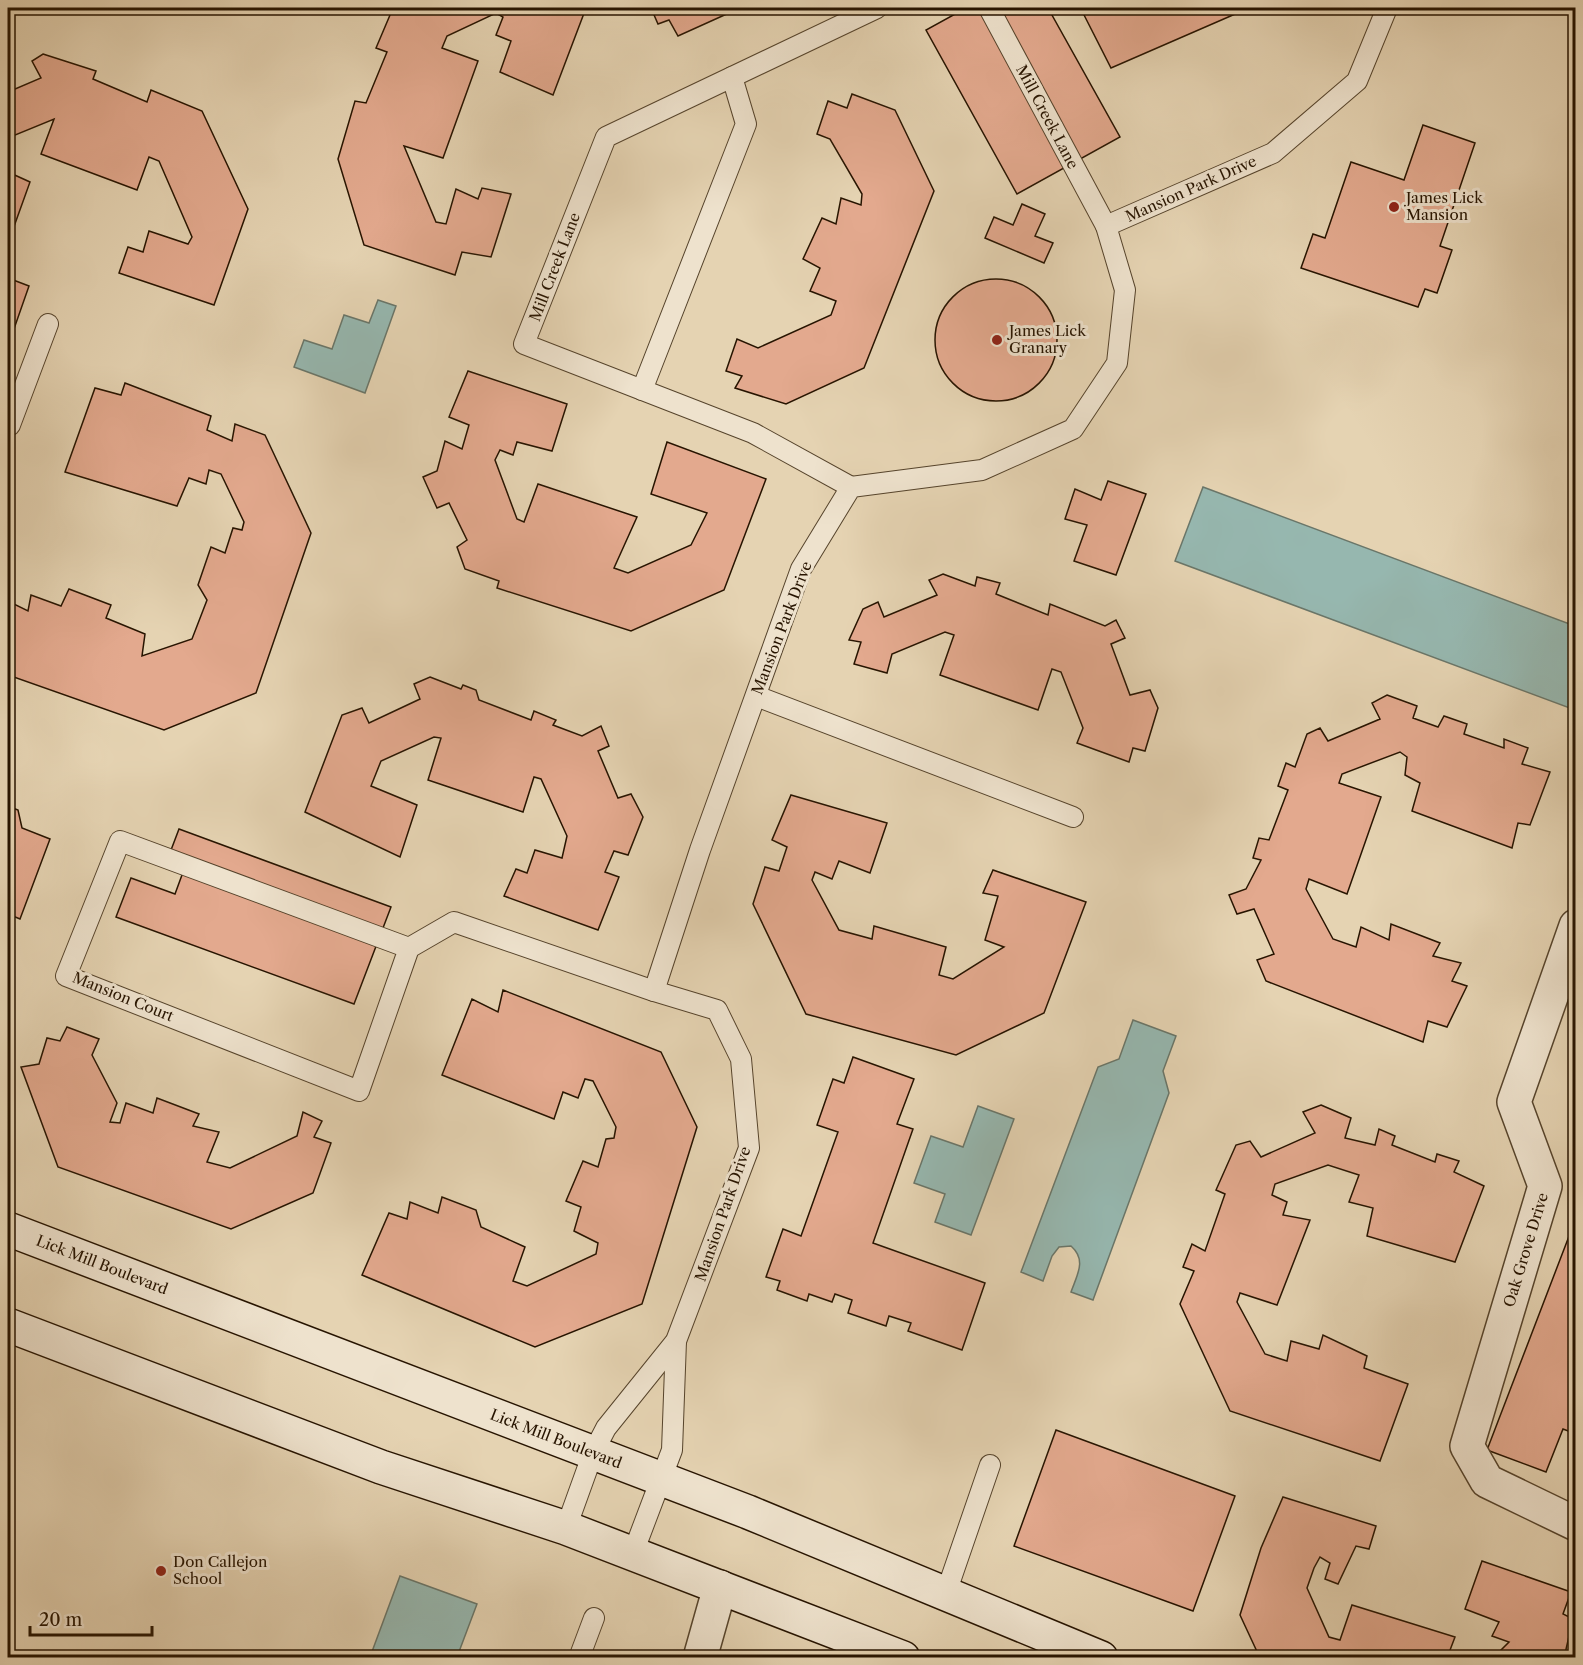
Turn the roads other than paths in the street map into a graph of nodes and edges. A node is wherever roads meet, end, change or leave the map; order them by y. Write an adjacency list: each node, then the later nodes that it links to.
1 (877, 8): 4 (lane, Mill Creek Lane)
2 (988, 8): 5 (lane, Mill Creek Lane)
3 (1387, 8): 5 (lane, Mansion Park Drive)
4 (732, 77): 7 (lane); 7 (lane, Mill Creek Lane)
5 (1106, 226): 9 (lane, Mansion Park Drive)
6 (48, 324): 8 (lane)
7 (642, 390): 9 (lane, Mill Creek Lane)
8 (8, 424)
9 (851, 487): 10 (lane, Mansion Park Drive)
10 (756, 696): 11 (lane); 14 (lane, Mansion Park Drive)
11 (1073, 817)
12 (1575, 927): 21 (main road, Oak Grove Drive)
13 (409, 948): 13 (lane, Mansion Court); 14 (lane)
14 (654, 991): 17 (lane, Mansion Park Drive)
15 (8, 1229): 18 (main road, Lick Mill Boulevard)
16 (8, 1325): 22 (main road)
17 (676, 1341): 18 (lane, Mansion Park Drive); 20 (lane, Mansion Park Drive)
18 (593, 1453): 20 (main road, Lick Mill Boulevard); 22 (lane, Mansion Park Drive)
19 (990, 1465): 25 (lane)
20 (661, 1479): 23 (lane, Mansion Park Drive); 25 (main road, Lick Mill Boulevard)
21 (1575, 1524)
22 (566, 1528): 23 (main road)
23 (633, 1553): 24 (main road)
24 (720, 1587): 28 (main road); 29 (main road)
25 (946, 1593): 30 (main road, Lick Mill Boulevard)
26 (594, 1618): 27 (lane)
27 (579, 1658)
28 (700, 1658)
29 (903, 1658)
30 (1101, 1658)

